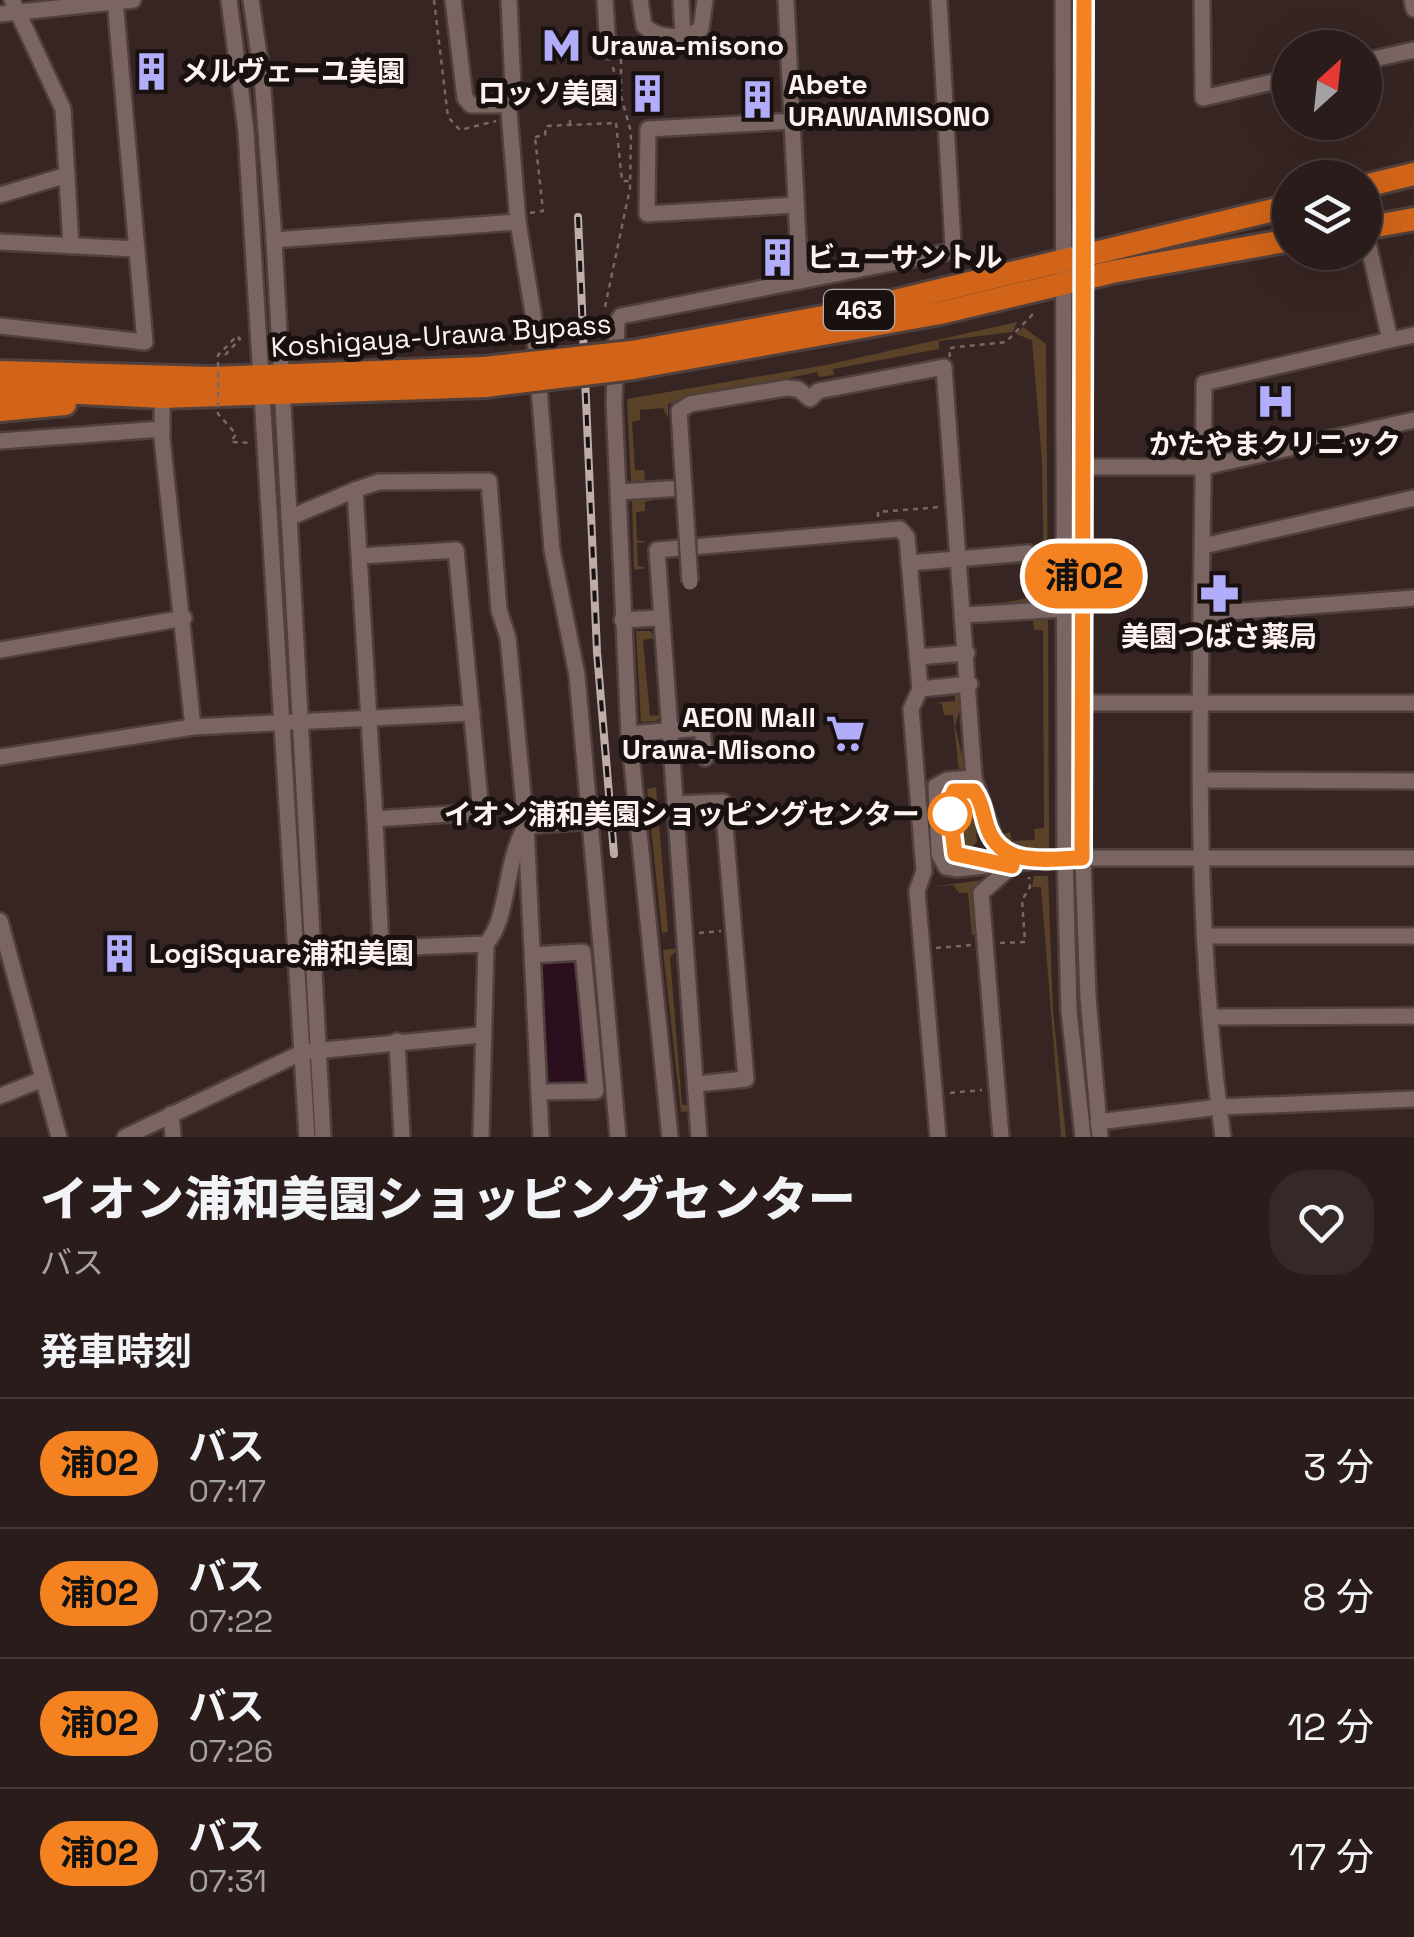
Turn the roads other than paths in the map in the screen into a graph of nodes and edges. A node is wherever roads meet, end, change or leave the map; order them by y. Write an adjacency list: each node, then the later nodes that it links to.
1 (229, 0): 49 (street)
2 (250, 0): 35 (street)
3 (453, 0): 23 (street)
4 (510, 0): 23 (street)
5 (605, 0): 20 (street)
6 (640, 0): 18 (street)
7 (681, 0): 18 (street)
8 (705, 0): 18 (street)
9 (786, 0): 25 (street)
10 (939, 0): 24 (street)
11 (1063, 0): 41 (street)
12 (1084, 0): 41 (street)
13 (1202, 0): 22 (street)
14 (1412, 0): 17 (street)
15 (121, 1): 16 (street); 39 (street)
16 (9, 9): 27 (street)
17 (1414, 9)
18 (683, 36)
19 (1414, 50): 21 (street)
20 (614, 54)
21 (1382, 57)
22 (1272, 82)
23 (508, 98): 32 (street)
24 (945, 113): 25 (street); 42 (street)
25 (792, 121): 30 (street); 30 (street)
26 (1414, 174): 28 (highway)
27 (68, 176): 29 (street); 38 (street)
28 (1382, 182)
29 (0, 195)
30 (796, 205): 42 (street)
31 (1272, 212): 41 (highway, Koshigaya-Urawa Bypass / 463)
32 (524, 218): 35 (street); 99 (street)
33 (1414, 219): 34 (highway)
34 (1382, 226)
35 (274, 240): 49 (street)
36 (0, 242): 38 (street)
37 (1272, 243): 41 (highway, Koshigaya-Urawa Bypass / 463)
38 (71, 246): 39 (street)
39 (136, 249): 43 (street)
40 (1374, 270): 45 (street)
41 (1074, 272): 49 (highway, Koshigaya-Urawa Bypass / 463, bridge); 56 (street); 70 (street)
42 (800, 281): 60 (street)
43 (0, 326)
44 (1414, 335): 45 (street)
45 (1390, 340): 57 (street)
46 (0, 362): 48 (highway, 463)
47 (0, 372): 48 (highway, Koshigaya-Urawa Bypass / 463)
48 (112, 376): 49 (highway, Koshigaya-Urawa Bypass / 463)
49 (272, 386): 51 (highway, Koshigaya-Urawa Bypass / 463); 62 (street); 87 (street)
50 (0, 388): 51 (highway, Koshigaya-Urawa Bypass / 463)
51 (150, 397): 52 (highway); 54 (street)
52 (0, 410)
53 (1414, 420): 57 (street)
54 (162, 429): 55 (street); 73 (street)
55 (0, 441)
56 (1084, 467): 57 (street); 81 (street)
57 (1204, 467): 63 (street)
58 (682, 488): 60 (street); 66 (street, bridge); 68 (street, bridge)
59 (355, 490): 62 (street); 65 (street); 100 (street)
60 (619, 492): 75 (street)
61 (1414, 498): 63 (street)
62 (289, 518): 86 (street)
63 (1203, 546): 71 (street)
64 (1028, 553): 66 (street)
65 (360, 556): 84 (street); 85 (street)
66 (960, 560): 67 (street); 72 (street)
67 (909, 563): 74 (street); 78 (street)
68 (690, 582)
69 (1414, 598): 71 (street)
70 (1064, 609): 72 (street); 101 (street)
71 (1203, 614): 83 (street)
72 (964, 616): 77 (street)
73 (184, 618): 76 (street); 88 (street)
74 (660, 618): 75 (street); 89 (street)
75 (622, 620): 90 (street)
76 (0, 650)
77 (967, 653): 78 (street); 79 (street)
78 (917, 657): 80 (street)
79 (970, 684): 80 (street); 93 (street)
80 (920, 689): 138 (street)
81 (1084, 703): 83 (street); 102 (street)
82 (1414, 703): 83 (street)
83 (1202, 704): 94 (street)
84 (472, 714): 85 (street); 98 (street)
85 (369, 717): 86 (street); 98 (street)
86 (302, 722): 87 (street); 112 (street)
87 (282, 723): 88 (street); 118 (street)
88 (193, 727): 91 (street)
89 (669, 732): 90 (street); 92 (street); 96 (street)
90 (629, 734): 128 (street)
91 (0, 757)
92 (704, 758)
93 (974, 778): 97 (street); 106 (street)
94 (1202, 780): 95 (street); 103 (street)
95 (1414, 780)
96 (674, 804): 120 (street); 120 (street)
97 (982, 805): 105 (street); 106 (street)
98 (375, 819): 111 (street)
99 (589, 821): 100 (street); 137 (street)
100 (526, 826): 110 (street); 113 (street)
101 (1065, 858): 102 (street); 105 (street); 140 (street)
102 (1082, 858): 103 (street); 127 (street)
103 (1203, 858): 104 (street); 108 (street)
104 (1414, 858)
105 (1030, 860): 106 (street)
106 (1012, 866): 139 (street)
107 (0, 921): 119 (street)
108 (1207, 936): 109 (street); 115 (street)
109 (1414, 936)
110 (486, 944): 111 (street); 116 (street)
111 (381, 948): 112 (street)
112 (312, 950): 118 (street)
113 (534, 954): 121 (street); 121 (street)
114 (1414, 1016): 115 (street)
115 (1211, 1017): 124 (street)
116 (481, 1036): 117 (street); 135 (street)
117 (397, 1042): 118 (street); 134 (street)
118 (310, 1050): 125 (street); 132 (street); 133 (street)
119 (43, 1079): 122 (street); 129 (street)
120 (697, 1084): 126 (street)
121 (542, 1092): 136 (street)
122 (0, 1096)
123 (1414, 1099): 124 (street)
124 (1219, 1108): 127 (street); 141 (street)
125 (172, 1114): 130 (street); 131 (street)
126 (700, 1130): 128 (street)
127 (1099, 1130)
128 (669, 1131)
129 (59, 1137)
130 (125, 1137)
131 (173, 1137)
132 (307, 1137)
133 (323, 1137)
134 (402, 1137)
135 (481, 1137)
136 (541, 1137)
137 (618, 1137)
138 (938, 1137)
139 (1001, 1137)
140 (1084, 1137)
141 (1223, 1137)

